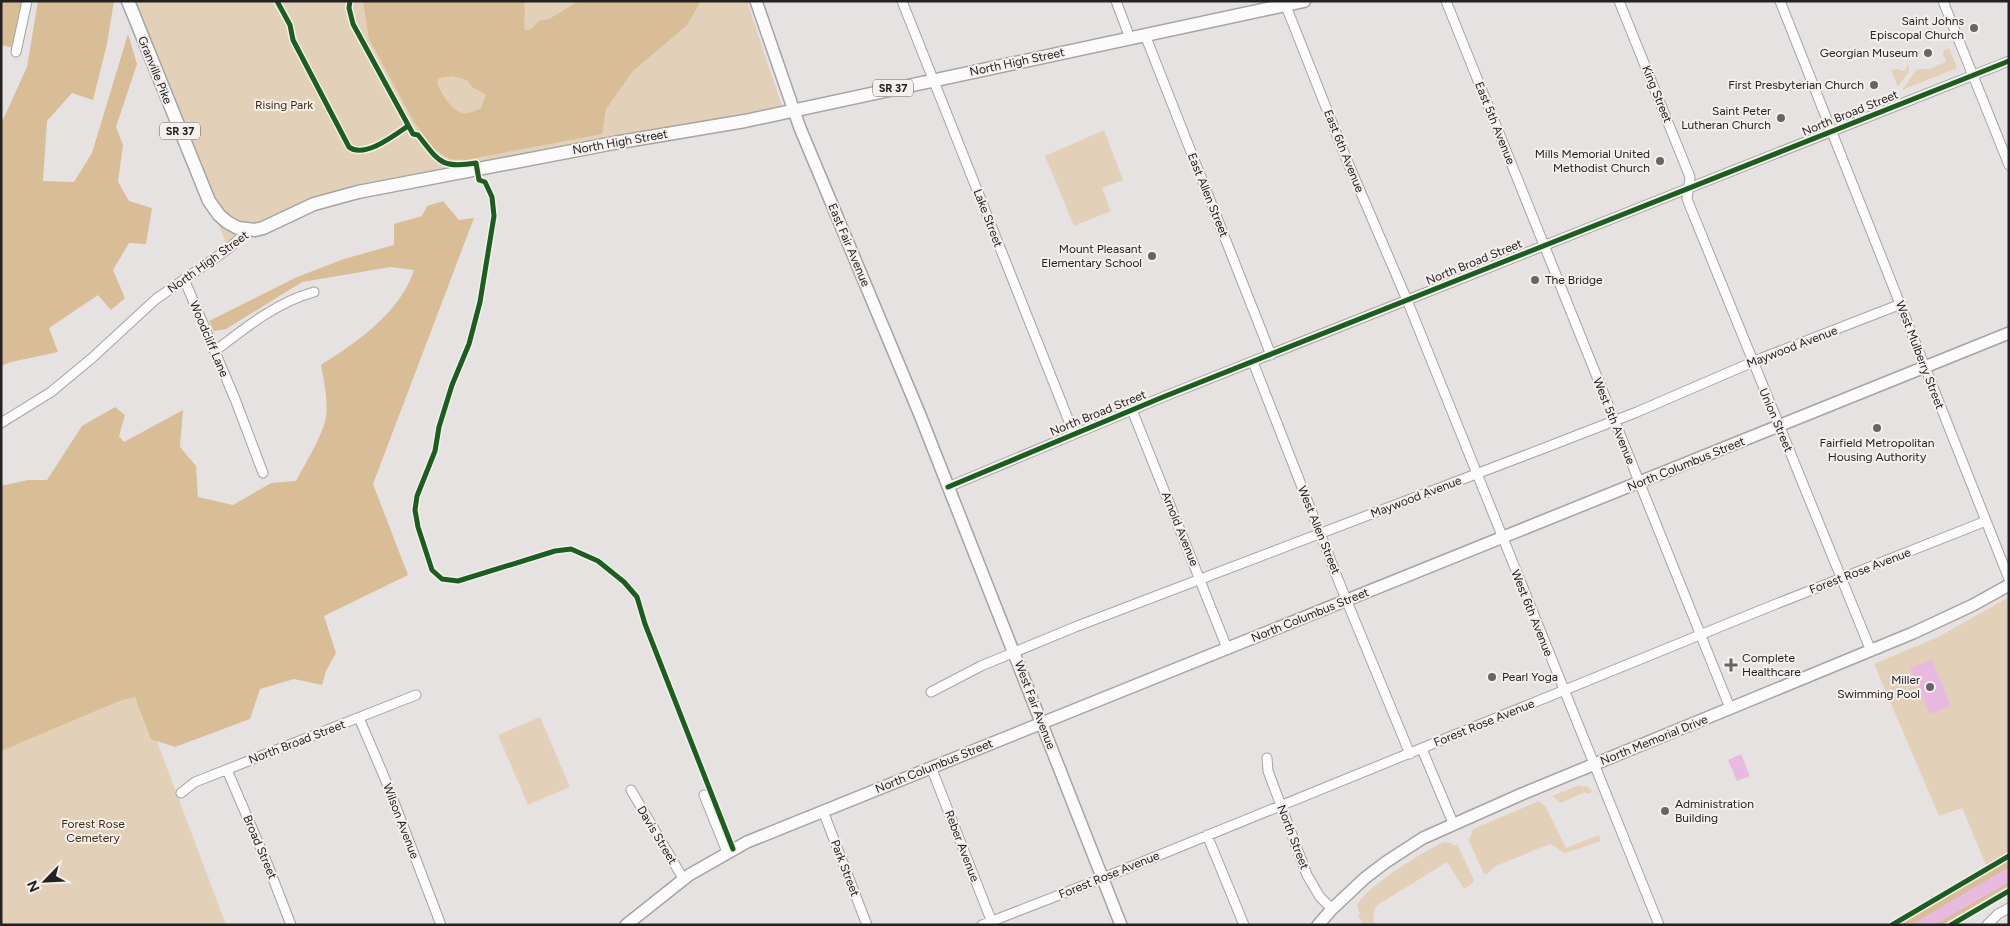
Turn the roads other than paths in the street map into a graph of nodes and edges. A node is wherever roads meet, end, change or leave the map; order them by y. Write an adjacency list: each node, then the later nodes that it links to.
1 (27, 1): 14 (street)
2 (128, 1): 22 (highway, Granville Pike / SR 37)
3 (756, 1): 18 (main road, East Fair Avenue)
4 (902, 1): 17 (street, Lake Street)
5 (1116, 1): 13 (street)
6 (1304, 1): 11 (highway, North High Street / SR 37)
7 (1446, 1): 23 (street, East 5th Avenue)
8 (1619, 1): 21 (street, King Street)
9 (1780, 1): 19 (street, West Mulberry Street)
10 (1943, 1): 16 (street)
11 (1285, 3): 12 (highway, North High Street / SR 37); 26 (street, East 6th Avenue)
12 (1144, 35): 13 (highway, North High Street / SR 37); 30 (street, East Allen Street)
13 (1130, 38): 17 (highway, North High Street / SR 37)
14 (16, 52)
15 (2009, 61): 16 (street, North Broad Street)
16 (1973, 76): 19 (street, North Broad Street); 20 (street)
17 (934, 80): 18 (highway, North High Street / SR 37); 38 (street, Lake Street)
18 (793, 110): 22 (highway, North High Street / SR 37); 42 (main road, East Fair Avenue)
19 (1831, 132): 21 (street, North Broad Street); 27 (street, West Mulberry Street)
20 (2009, 165)
21 (1688, 188): 23 (street, North Broad Street); 32 (street, Union Street)
22 (249, 230): 24 (street, North High Street)
23 (1544, 245): 26 (street, North Broad Street); 35 (street, West 5th Avenue)
24 (184, 279): 29 (street, Woodcliff Lane); 36 (street, North High Street)
25 (314, 292): 29 (street)
26 (1407, 300): 30 (street, North Broad Street); 40 (street, West 6th Avenue)
27 (1901, 304): 32 (street, Maywood Avenue); 33 (street, West Mulberry Street)
28 (2009, 333): 33 (main road, North Columbus Street)
29 (216, 351): 39 (street, Woodcliff Lane)
30 (1271, 355): 31 (street, North Broad Street)
31 (1253, 362): 34 (street, North Broad Street); 44 (street, West Allen Street)
32 (1752, 362): 35 (street, Maywood Avenue); 37 (street, Union Street)
33 (1924, 367): 37 (main road, North Columbus Street); 43 (street, West Mulberry Street)
34 (1132, 410): 38 (street, North Broad Street); 47 (street, Arnold Avenue)
35 (1614, 420): 40 (street, Maywood Avenue); 41 (street, West 5th Avenue)
36 (1, 423)
37 (1779, 426): 41 (main road, North Columbus Street); 46 (street, Union Street)
38 (1074, 434): 42 (street, North Broad Street)
39 (263, 473)
40 (1476, 474): 44 (street, Maywood Avenue); 45 (street, West 6th Avenue)
41 (1639, 482): 45 (main road, North Columbus Street); 51 (street, West 5th Avenue)
42 (948, 487): 54 (main road, West Fair Avenue)
43 (1986, 522): 46 (street, Forest Rose Avenue); 48 (street, West Mulberry Street)
44 (1320, 533): 47 (street, Maywood Avenue); 50 (street, West Allen Street)
45 (1502, 537): 50 (main road, North Columbus Street); 55 (street, West 6th Avenue)
46 (1841, 578): 51 (street, Forest Rose Avenue); 53 (street, Union Street)
47 (1201, 579): 52 (street, Arnold Avenue); 54 (street, Maywood Avenue)
48 (2009, 579)
49 (2009, 585): 53 (main road, North Memorial Drive)
50 (1347, 600): 52 (main road, North Columbus Street); 62 (street, West Allen Street)
51 (1701, 636): 55 (street, Forest Rose Avenue); 58 (street, West 5th Avenue)
52 (1227, 648): 60 (main road, North Columbus Street)
53 (1871, 651): 58 (main road, North Memorial Drive)
54 (1015, 653): 56 (street, Maywood Avenue); 60 (main road, West Fair Avenue)
55 (1564, 691): 61 (street, Forest Rose Avenue); 64 (street, West 6th Avenue)
56 (931, 692)
57 (416, 696): 59 (street, North Broad Street)
58 (1730, 708): 64 (main road, North Memorial Drive)
59 (359, 718): 66 (street, North Broad Street); 82 (street, Wilson Avenue)
60 (1042, 723): 65 (main road, North Columbus Street); 75 (main road, West Fair Avenue)
61 (1422, 749): 62 (street, Forest Rose Avenue); 72 (street)
62 (1410, 754): 70 (street, Forest Rose Avenue)
63 (1267, 758): 70 (street, North Street)
64 (1593, 764): 72 (main road, North Memorial Drive); 88 (street, West 6th Avenue)
65 (931, 767): 71 (main road, North Columbus Street); 80 (street, Reber Avenue)
66 (227, 770): 68 (street, North Broad Street); 81 (street, Broad Street)
67 (631, 790): 76 (street, Davis Street)
68 (181, 793)
69 (704, 795): 74 (street)
70 (1281, 805): 73 (street, Forest Rose Avenue); 78 (street, North Street)
71 (823, 810): 74 (main road, North Columbus Street); 83 (street, Park Street)
72 (1453, 823): 78 (main road, North Memorial Drive)
73 (1207, 835): 75 (street, Forest Rose Avenue); 86 (street)
74 (727, 852): 76 (main road, North Columbus Street)
75 (1102, 878): 80 (street, Forest Rose Avenue); 85 (main road, West Fair Avenue)
76 (684, 880): 79 (main road, North Columbus Street)
77 (2009, 908): 89 (street)
78 (1332, 909): 87 (main road, North Memorial Drive)
79 (631, 923)
80 (993, 923): 84 (street, Forest Rose Avenue)
81 (291, 925)
82 (441, 925)
83 (867, 925)
84 (982, 925)
85 (1121, 925)
86 (1244, 925)
87 (1318, 925)
88 (1660, 925)
89 (1987, 925)

